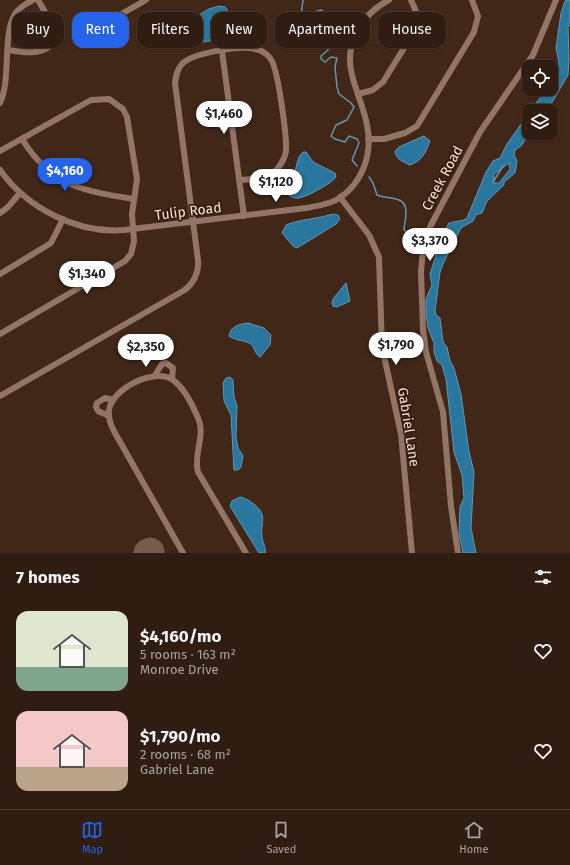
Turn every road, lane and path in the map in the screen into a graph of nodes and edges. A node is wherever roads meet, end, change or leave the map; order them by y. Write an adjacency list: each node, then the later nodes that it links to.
1 (33, 0): 9 (street)
2 (38, 0): 9 (street)
3 (146, 0): 8 (street)
4 (389, 0): 11 (street, Tulip Road)
5 (411, 0): 11 (street)
6 (472, 0): 14 (street)
7 (556, 0): 36 (street, Creek Road)
8 (125, 12)
9 (8, 50): 12 (street)
10 (222, 51): 17 (street); 17 (street); 24 (street)
11 (358, 94): 14 (street, Tulip Road)
12 (0, 103)
13 (22, 139): 15 (street); 20 (street); 20 (street)
14 (368, 139): 19 (street, Tulip Road)
15 (0, 151)
16 (0, 170): 18 (street, Tulip Road)
17 (239, 180): 22 (street)
18 (20, 193): 21 (street); 23 (street, Tulip Road)
19 (340, 196): 22 (street, Tulip Road); 35 (street, Gabriel Lane)
20 (134, 199): 25 (street)
21 (0, 213)
22 (244, 216): 24 (street, Tulip Road)
23 (63, 219): 25 (street, Tulip Road); 26 (street)
24 (193, 222): 25 (street, Tulip Road); 30 (street)
25 (134, 229): 27 (street)
26 (0, 274)
27 (0, 334)
28 (155, 375): 29 (street); 29 (street); 31 (street)
29 (172, 379): 34 (street)
30 (0, 396)
31 (113, 400): 32 (street); 32 (street)
32 (109, 416): 33 (street)
33 (183, 553)
34 (246, 553)
35 (412, 553)
36 (458, 553)

